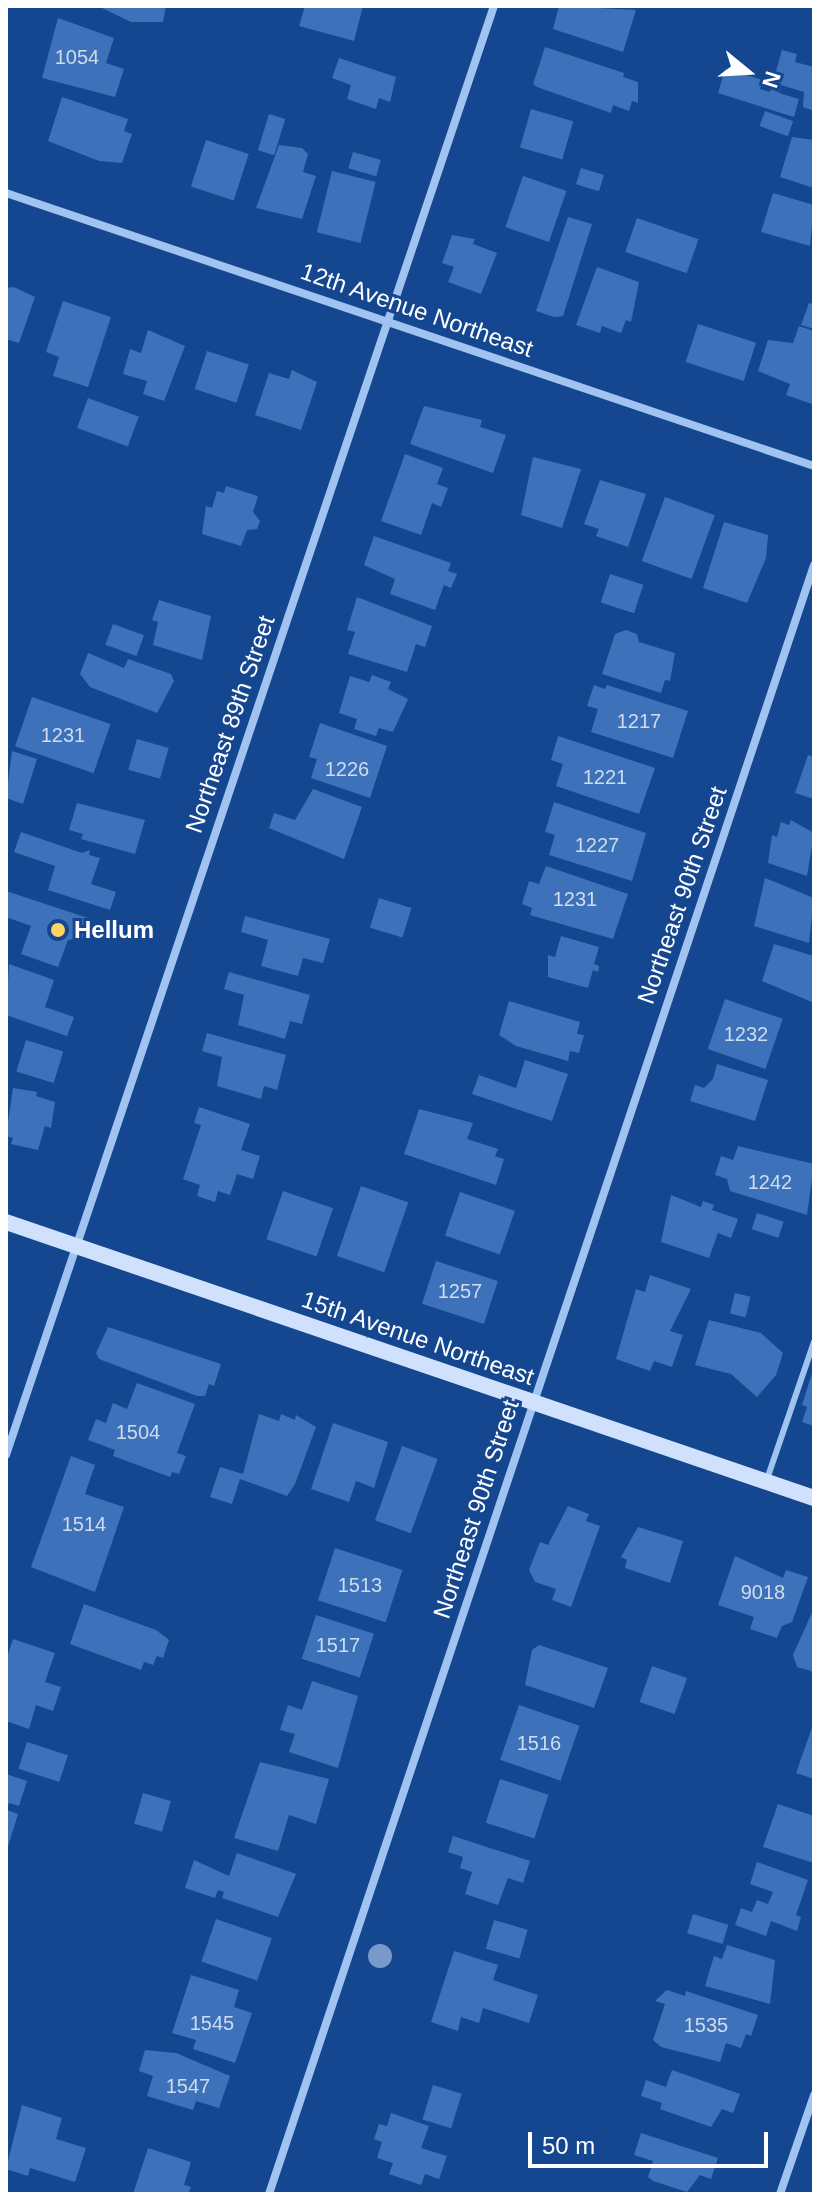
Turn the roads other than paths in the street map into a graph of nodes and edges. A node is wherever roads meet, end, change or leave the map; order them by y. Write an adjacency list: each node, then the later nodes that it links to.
1 (494, 6): 3 (street, Northeast 89th Street)
2 (6, 193): 3 (street, 12th Avenue Northeast)
3 (387, 320): 4 (street, 12th Avenue Northeast); 7 (street, Northeast 89th Street)
4 (814, 466)
5 (814, 565): 9 (street, Northeast 90th Street)
6 (6, 1222): 7 (street, 15th Avenue Northeast)
7 (77, 1247): 9 (street, 15th Avenue Northeast); 10 (street, Northeast 89th Street)
8 (814, 1342): 11 (lane)
9 (532, 1402): 11 (street, 15th Avenue Northeast); 14 (street, Northeast 90th Street)
10 (6, 1455)
11 (766, 1482): 12 (street, 15th Avenue Northeast)
12 (814, 1498)
13 (814, 2095): 15 (street)
14 (269, 2194)
15 (780, 2194)

